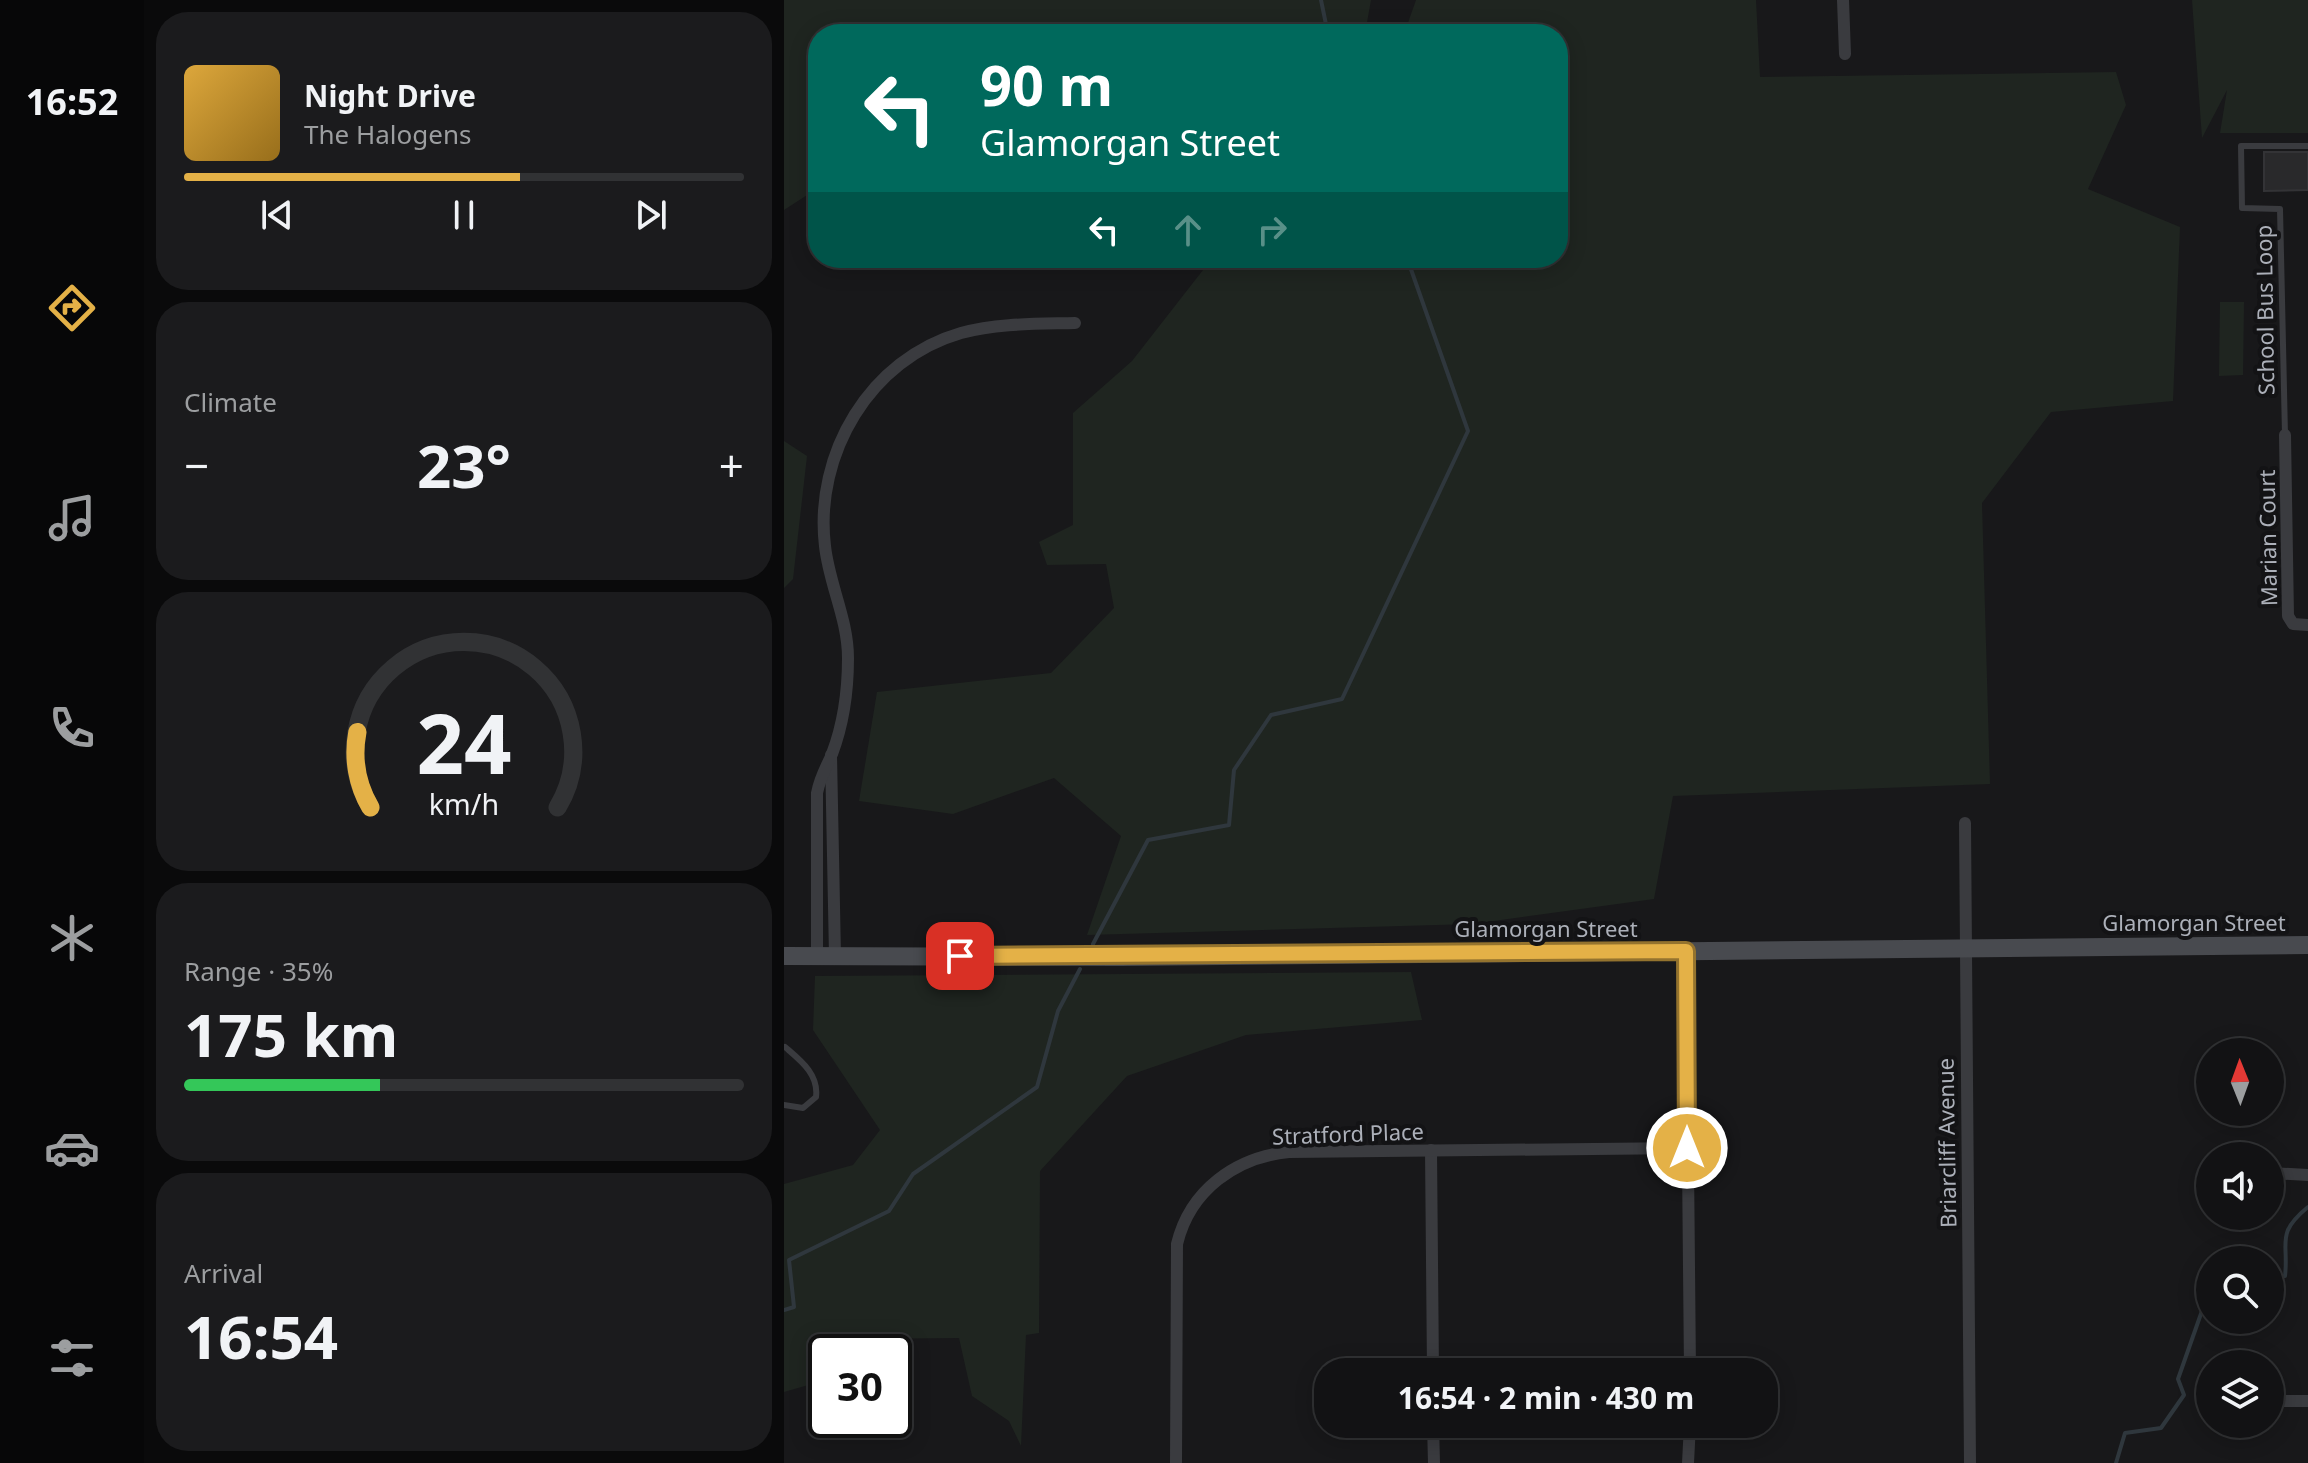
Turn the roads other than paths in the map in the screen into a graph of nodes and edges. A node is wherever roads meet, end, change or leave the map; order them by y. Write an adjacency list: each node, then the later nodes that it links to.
1 (1843, 0): 2 (street)
2 (1845, 54)
3 (2308, 146): 5 (lane, School Bus Loop)
4 (1075, 323): 7 (street)
5 (2285, 435): 6 (street, Marian Court)
6 (2308, 625)
7 (831, 755): 9 (street); 10 (street)
8 (1965, 823): 12 (street, Briarcliff Avenue)
9 (817, 850): 10 (street); 15 (street)
10 (832, 850): 15 (street)
11 (2308, 945): 12 (street, Glamorgan Street)
12 (1964, 949): 13 (street, Glamorgan Street); 31 (street, Briarcliff Avenue)
13 (1686, 951): 15 (street, Glamorgan Street); 18 (street)
14 (784, 956): 15 (street, Glamorgan Street)
15 (826, 956)
16 (785, 1047): 17 (lane)
17 (784, 1105)
18 (1687, 1148): 19 (street, Stratford Place); 23 (street)
19 (1431, 1150): 22 (street); 28 (street, Stratford Place)
20 (2284, 1174): 21 (street)
21 (2308, 1175)
22 (1433, 1358)
23 (1690, 1358)
24 (2284, 1401): 25 (street)
25 (2308, 1401)
26 (1433, 1438): 29 (street)
27 (1689, 1438): 30 (street)
28 (1176, 1463)
29 (1434, 1463)
30 (1688, 1463)
31 (1970, 1463)

